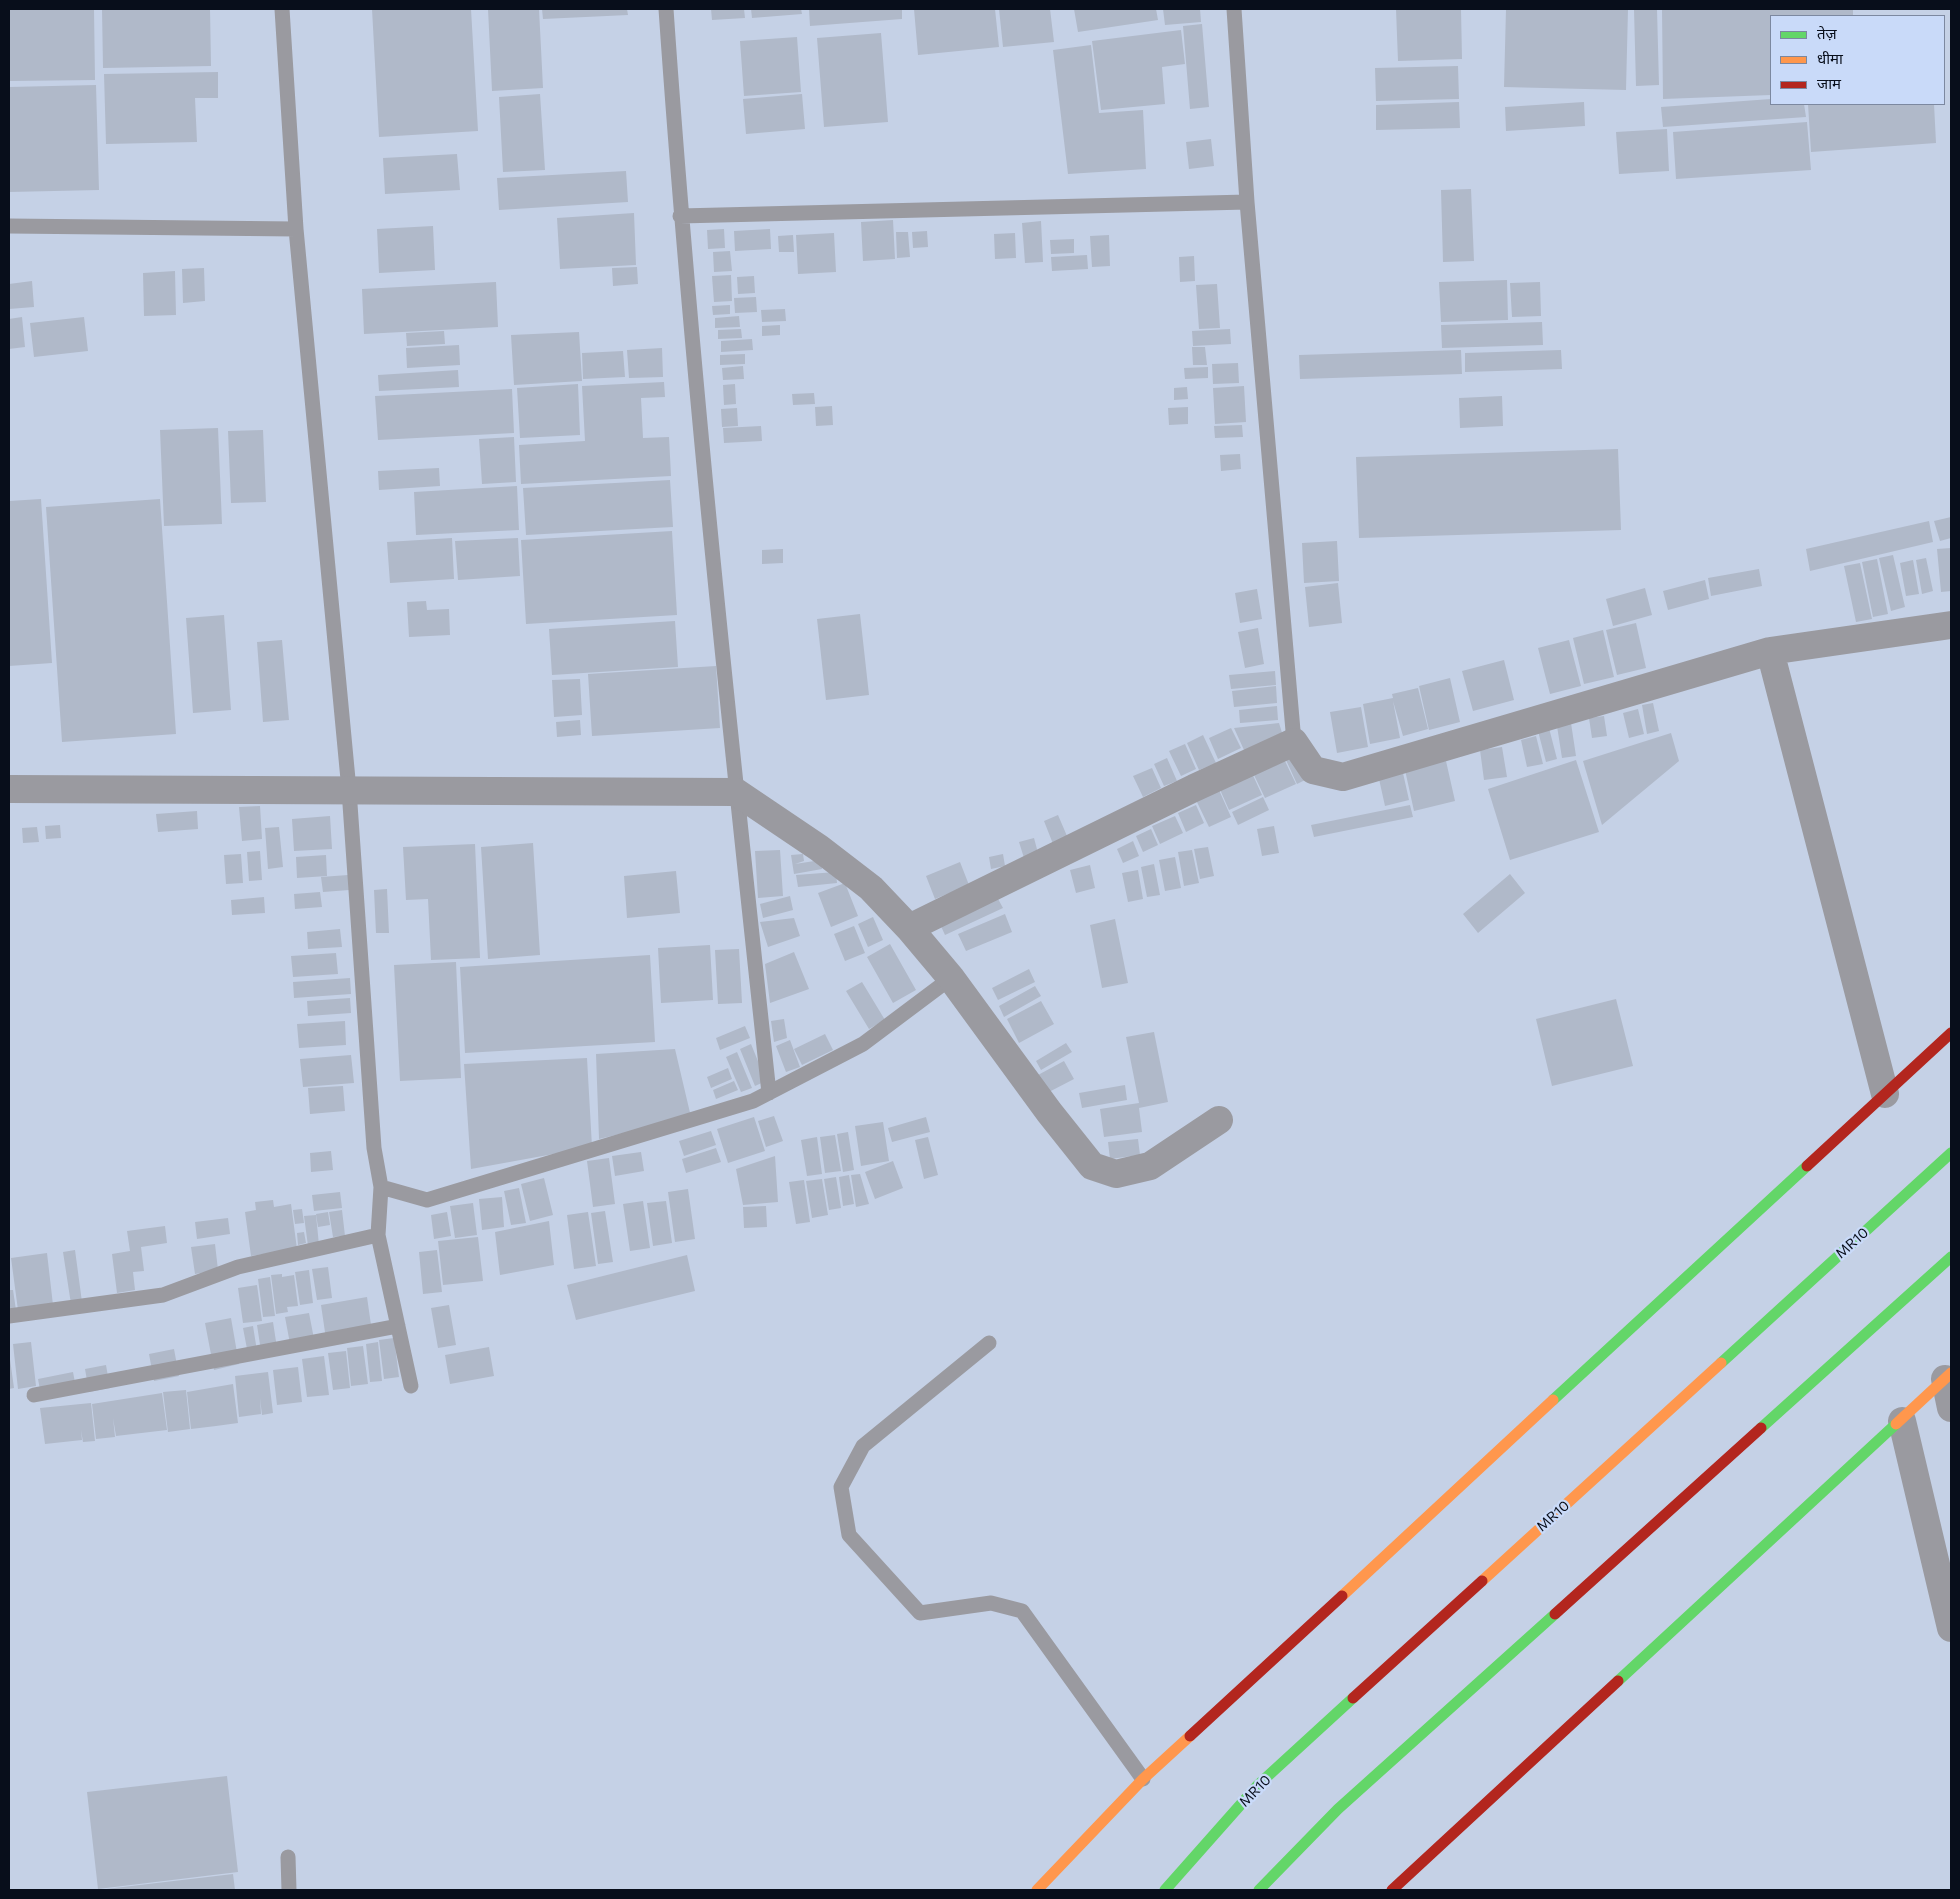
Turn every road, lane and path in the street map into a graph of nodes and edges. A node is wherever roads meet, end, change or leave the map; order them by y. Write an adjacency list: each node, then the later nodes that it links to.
1 (282, 9): 7 (lane)
2 (666, 9): 5 (lane)
3 (1234, 9): 4 (lane)
4 (1247, 202): 5 (lane); 10 (lane)
5 (680, 216): 13 (lane)
6 (9, 226): 7 (lane)
7 (296, 228): 12 (lane)
8 (1951, 625): 9 (street)
9 (1770, 651): 10 (street); 18 (street)
10 (1294, 742): 14 (street)
11 (9, 788): 12 (street)
12 (349, 790): 13 (street); 21 (lane)
13 (736, 792): 14 (street); 17 (lane)
14 (909, 928): 15 (street)
15 (951, 978): 17 (lane); 19 (street)
16 (1951, 1032): 18 (street)
17 (769, 1093): 21 (lane)
18 (1885, 1094): 33 (street)
19 (1220, 1120)
20 (1951, 1153): 37 (street, MR10)
21 (381, 1187): 22 (lane)
22 (378, 1235): 24 (lane); 25 (lane)
23 (1951, 1256): 38 (street)
24 (9, 1316)
25 (398, 1326): 28 (lane); 29 (lane)
26 (989, 1343): 33 (lane)
27 (1948, 1376): 30 (street); 31 (street)
28 (411, 1386)
29 (34, 1396)
30 (1951, 1408)
31 (1902, 1421): 32 (street); 39 (street)
32 (1951, 1628)
33 (1143, 1779): 36 (street)
34 (288, 1857): 35 (lane)
35 (289, 1890)
36 (1037, 1890)
37 (1165, 1890)
38 (1259, 1890)
39 (1392, 1890)

